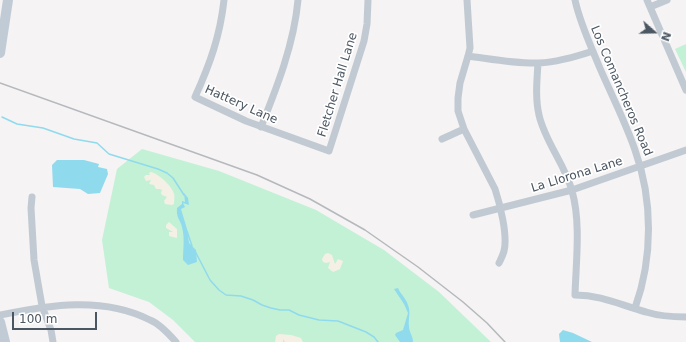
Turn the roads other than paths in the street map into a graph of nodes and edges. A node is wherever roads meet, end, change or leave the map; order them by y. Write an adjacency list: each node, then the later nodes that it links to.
1 (8, 0): 10 (main road)
2 (224, 0): 14 (street, Hattery Lane)
3 (298, 0): 14 (street)
4 (368, 0): 18 (street, Fletcher Hall Lane)
5 (467, 0): 11 (street)
6 (575, 0): 9 (street, Los Comancheros Road)
7 (666, 0): 8 (street)
8 (648, 3): 13 (street)
9 (593, 51): 12 (street); 19 (street, Los Comancheros Road)
10 (0, 53)
11 (468, 56): 12 (street); 15 (street)
12 (538, 63): 20 (street)
13 (686, 90)
14 (261, 127): 18 (street, Hattery Lane)
15 (464, 129): 16 (street); 22 (street)
16 (442, 139)
17 (686, 150): 19 (street, La Llorona Lane)
18 (329, 151)
19 (640, 166): 20 (street, La Llorona Lane); 26 (street, Los Comancheros Road)
20 (572, 190): 22 (street, La Llorona Lane); 26 (street)
21 (32, 197): 25 (street)
22 (500, 208): 23 (street, La Llorona Lane); 24 (street)
23 (473, 215)
24 (499, 263)
25 (42, 306): 27 (street); 31 (street); 32 (street)
26 (635, 308): 28 (street)
27 (0, 315)
28 (686, 318)
29 (0, 322): 30 (main road)
30 (5, 342)
31 (53, 342)
32 (176, 342)

